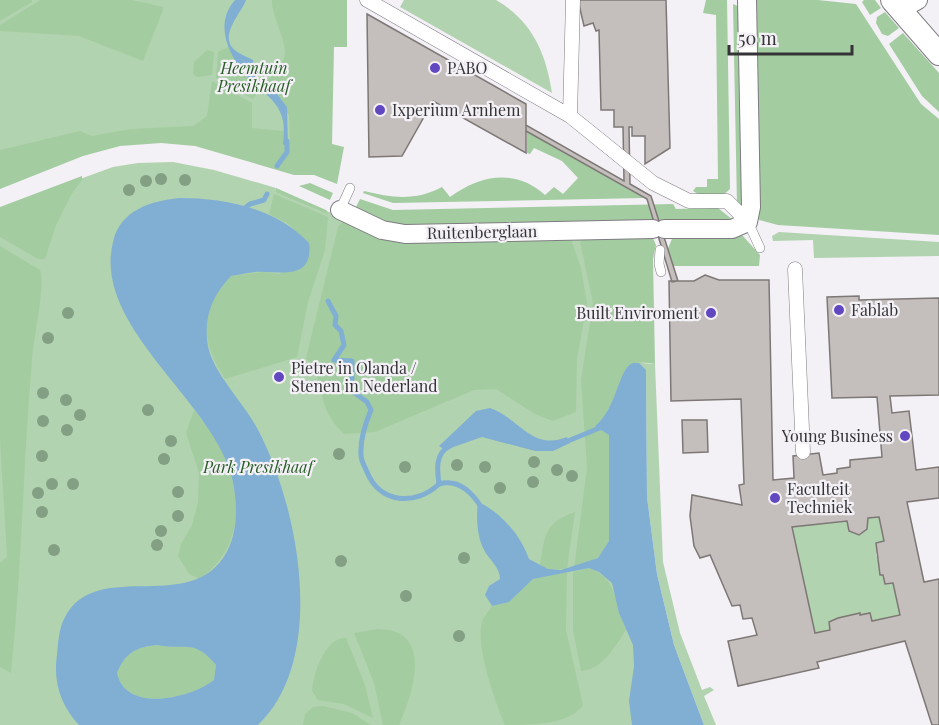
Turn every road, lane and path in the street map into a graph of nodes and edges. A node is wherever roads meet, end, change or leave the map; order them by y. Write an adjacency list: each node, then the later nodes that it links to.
1 (573, 0): 6 (street)
2 (747, 0): 9 (street)
3 (361, 2): 6 (street)
4 (904, 3): 5 (street)
5 (939, 54)
6 (570, 116): 9 (street)
7 (350, 188): 8 (lane, Ruitenberglaan)
8 (340, 210): 9 (street, Ruitenberglaan)
9 (748, 222): 10 (lane)
10 (760, 248)
11 (660, 250): 13 (lane)
12 (795, 269): 14 (street)
13 (661, 272)
14 (803, 452)

